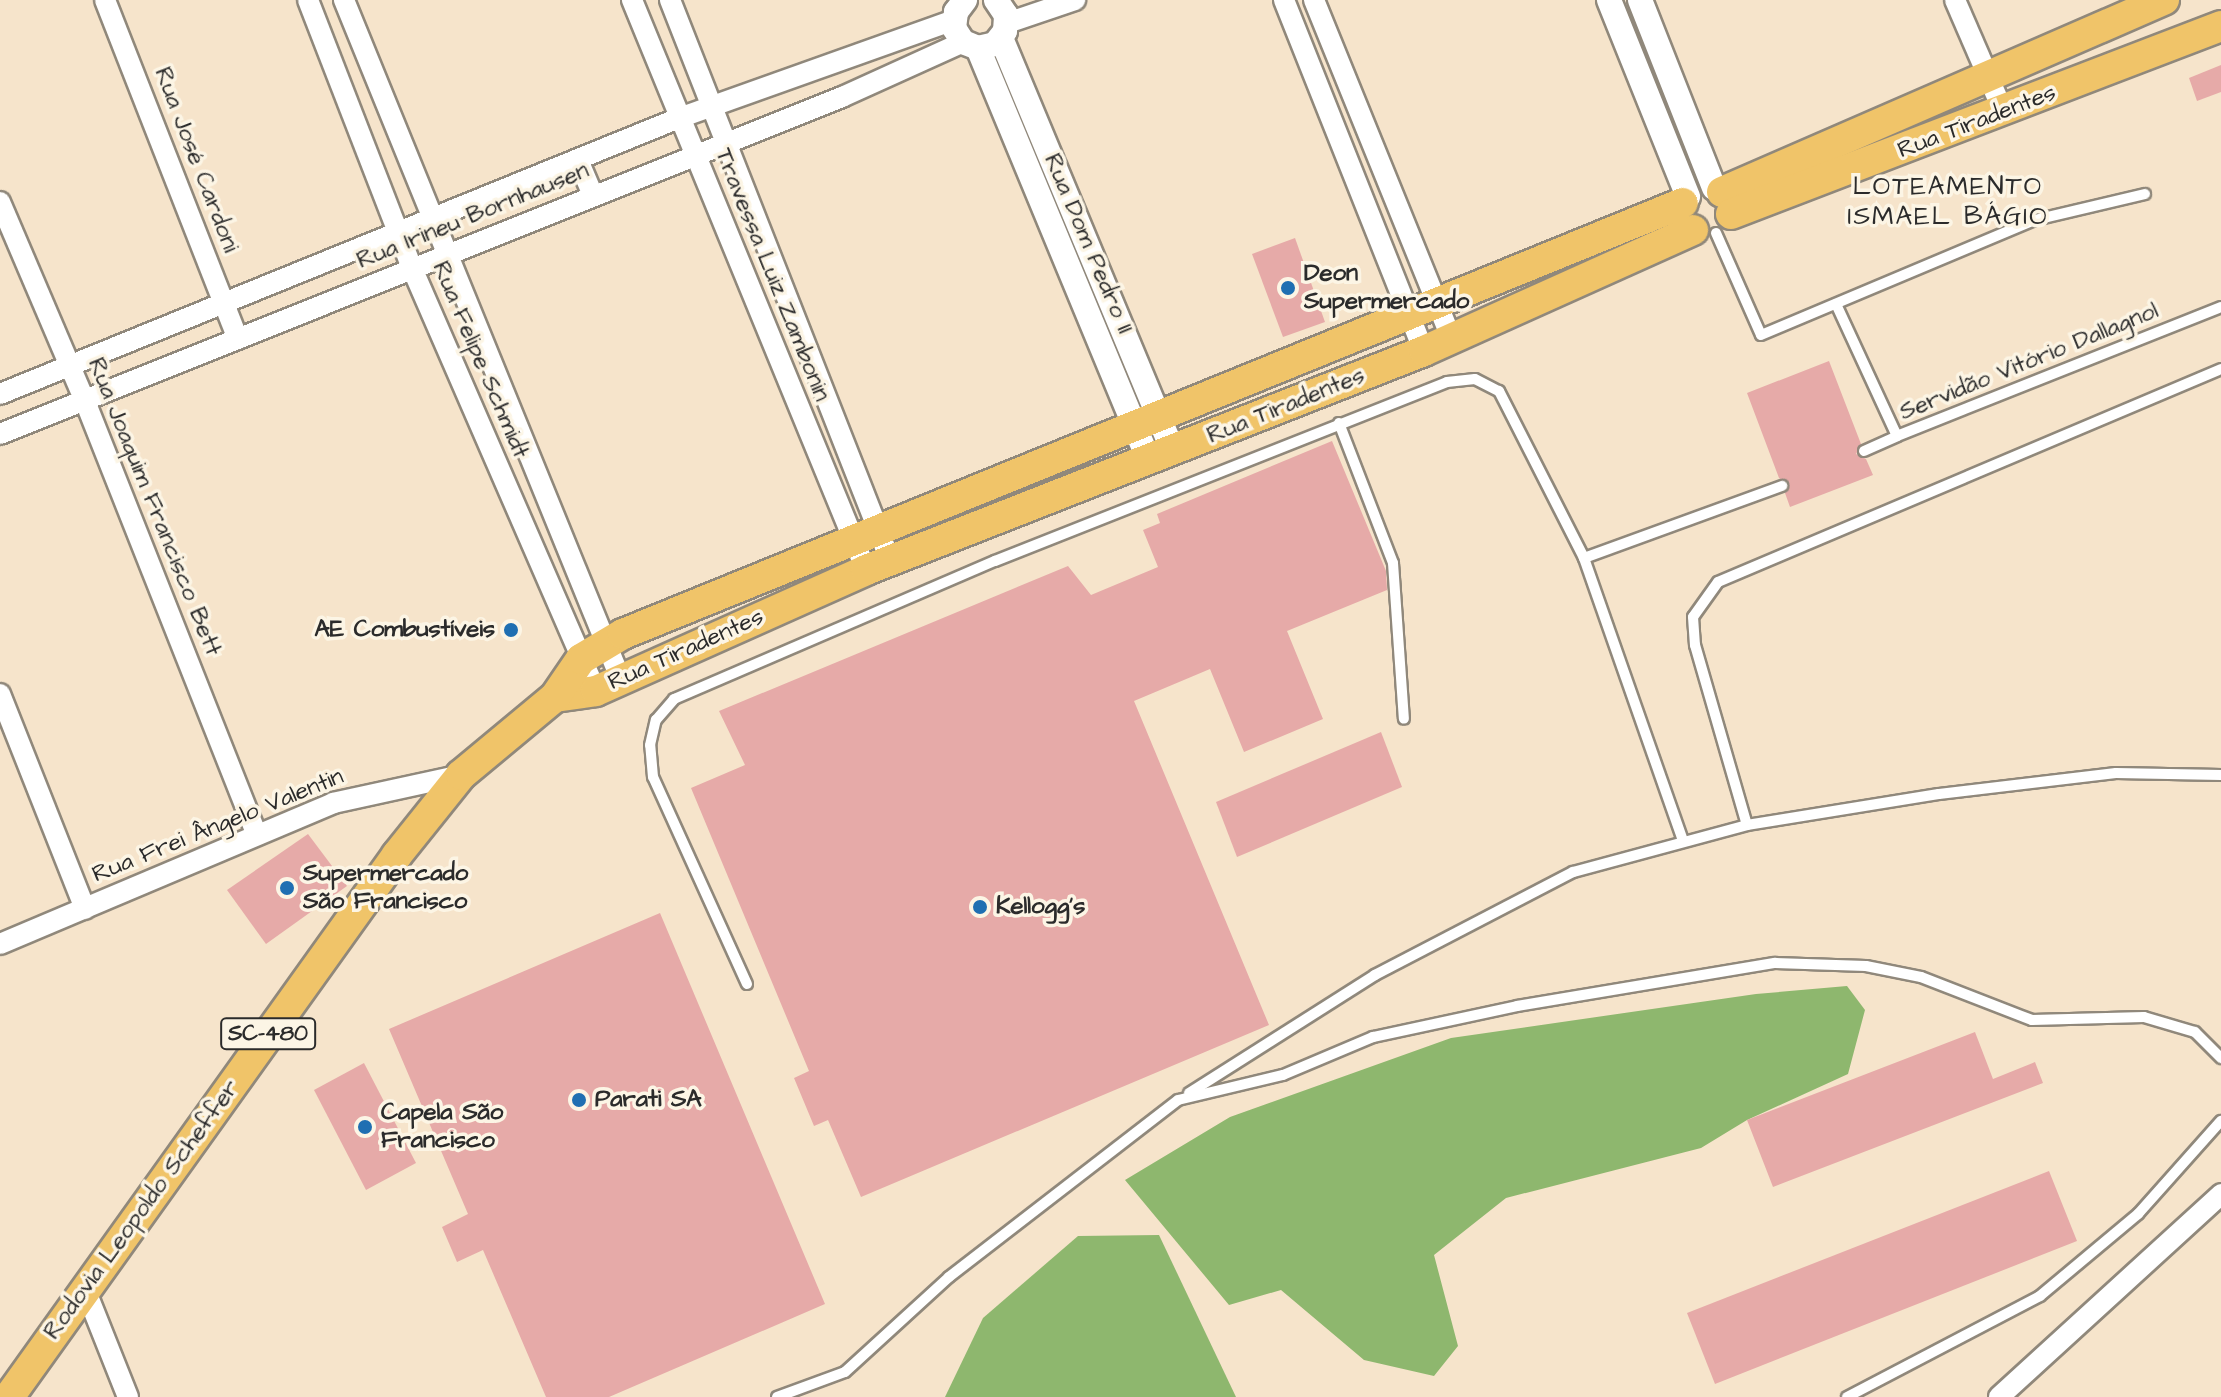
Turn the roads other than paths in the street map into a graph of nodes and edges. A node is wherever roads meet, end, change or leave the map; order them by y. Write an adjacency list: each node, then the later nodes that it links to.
1 (105, 0): 40 (street, Rua José Cardoni)
2 (308, 0): 18 (street, Rua Felipe Schmidt)
3 (344, 0): 16 (street, Rua Felipe Schmidt)
4 (632, 0): 24 (street, Travessa Luiz Zambonin)
5 (670, 0): 22 (street, Travessa Luiz Zambonin)
6 (1075, 0): 13 (street)
7 (1284, 0): 32 (street)
8 (1314, 0): 28 (street)
9 (1640, 0): 33 (street)
10 (1955, 0): 20 (street)
11 (2165, 0): 17 (main road); 20 (main road, Rua Tiradentes)
12 (1613, 1): 33 (street)
13 (1001, 13): 14 (street); 54 (street, Rua Dom Pedro II)
14 (963, 19): 19 (street, Rua Irineu Bornhausen); 21 (street, Rua Irineu Bornhausen); 54 (street, Rua Dom Pedro II)
15 (2221, 26): 17 (main road, Rua Tiradentes)
16 (357, 30): 18 (street); 34 (street, Rua Felipe Schmidt)
17 (2186, 40): 23 (main road, Rua Tiradentes)
18 (324, 44): 35 (street, Rua Felipe Schmidt)
19 (827, 62): 21 (street); 22 (street, Rua Irineu Bornhausen)
20 (1988, 79): 23 (street); 33 (main road, Rua Tiradentes)
21 (842, 97): 25 (street, Rua Irineu Bornhausen)
22 (713, 107): 24 (street, Rua Irineu Bornhausen); 25 (street, Travessa Luiz Zambonin)
23 (2004, 113): 33 (main road, Rua Tiradentes)
24 (679, 118): 26 (street, Travessa Luiz Zambonin); 27 (street, Rua Irineu Bornhausen)
25 (725, 143): 26 (street, Rua Irineu Bornhausen); 50 (street, Travessa Luiz Zambonin)
26 (695, 156): 30 (street, Rua Irineu Bornhausen); 53 (street, Travessa Luiz Zambonin)
27 (578, 160): 30 (street); 34 (street, Rua Irineu Bornhausen)
28 (1392, 191): 32 (street); 38 (street)
29 (2145, 194): 39 (lane)
30 (593, 196): 36 (street, Rua Irineu Bornhausen)
31 (0, 202): 46 (street, Rua Joaquim Francisco Bett)
32 (1369, 206): 42 (street)
33 (1707, 208): 38 (main road, Rua Tiradentes); 39 (lane); 43 (main road, Rua Tiradentes)
34 (433, 219): 35 (street, Rua Irineu Bornhausen); 36 (street, Rua Felipe Schmidt)
35 (398, 233): 37 (street, Rua Felipe Schmidt); 40 (street, Rua Irineu Bornhausen)
36 (447, 252): 37 (street, Rua Irineu Bornhausen); 47 (street, Rua Felipe Schmidt)
37 (412, 268): 44 (street, Rua Irineu Bornhausen); 49 (street, Rua Felipe Schmidt)
38 (1438, 304): 42 (main road, Rua Tiradentes); 43 (street)
39 (1836, 304): 57 (lane, Servidão Vitório Dallagnol)
40 (225, 305): 44 (street, Rua José Cardoni); 46 (street, Rua Irineu Bornhausen)
41 (2221, 307): 57 (lane, Servidão Vitório Dallagnol)
42 (1411, 317): 45 (street); 54 (main road, Rua Tiradentes)
43 (1451, 338): 45 (main road, Rua Tiradentes)
44 (238, 339): 52 (street, Rua Irineu Bornhausen)
45 (1424, 351): 59 (main road, Rua Tiradentes)
46 (70, 367): 51 (street, Rua Irineu Bornhausen); 52 (street, Rua Joaquim Francisco Bett)
47 (495, 368): 49 (street); 65 (street, Rua Felipe Schmidt)
48 (2221, 369): 72 (lane)
49 (462, 383): 65 (street, Rua Felipe Schmidt)
50 (827, 393): 53 (street); 61 (street, Travessa Luiz Zambonin)
51 (0, 394)
52 (85, 401): 56 (street, Rua Irineu Bornhausen); 73 (street, Rua Joaquim Francisco Bett)
53 (797, 404): 62 (street, Travessa Luiz Zambonin)
54 (1147, 422): 59 (street, Rua Dom Pedro II); 61 (main road, Rua Tiradentes)
55 (1339, 423): 63 (lane); 69 (lane); 77 (lane)
56 (0, 434)
57 (1897, 436): 58 (lane)
58 (1864, 451)
59 (1161, 455): 64 (main road, Rua Tiradentes)
60 (1782, 486): 63 (lane)
61 (881, 529): 62 (main road, Rua Tiradentes); 64 (street, Travessa Luiz Zambonin)
62 (853, 543): 64 (street, Travessa Luiz Zambonin); 65 (main road, Rua Tiradentes)
63 (1584, 558): 74 (lane)
64 (878, 565): 66 (main road, Rua Tiradentes)
65 (593, 651): 66 (street, Rua Felipe Schmidt); 66 (street, Rua Felipe Schmidt); 68 (main road, Rua Tiradentes)
66 (609, 685): 68 (main road, Rua Tiradentes)
67 (0, 694): 75 (street)
68 (555, 697): 70 (main road, Rodovia Leopoldo Scheffer / SC-480)
69 (1404, 719)
70 (461, 775): 73 (street, Rua Frei Ângelo Valentin); 82 (main road, Rodovia Leopoldo Scheffer / SC-480)
71 (2221, 775): 72 (lane)
72 (1747, 825): 74 (lane)
73 (256, 833): 75 (street, Rua Frei Ângelo Valentin)
74 (1683, 840): 79 (lane)
75 (85, 909): 76 (street, Rua Frei Ângelo Valentin)
76 (0, 944)
77 (747, 984)
78 (2221, 1058): 79 (lane)
79 (1178, 1100): 85 (lane)
80 (2221, 1121): 86 (lane)
81 (2221, 1194): 87 (street)
82 (85, 1289): 83 (main road, Rodovia Leopoldo Scheffer / SC-480); 84 (street)
83 (9, 1397)
84 (128, 1397)
85 (777, 1397)
86 (1847, 1397)
87 (1999, 1397)

